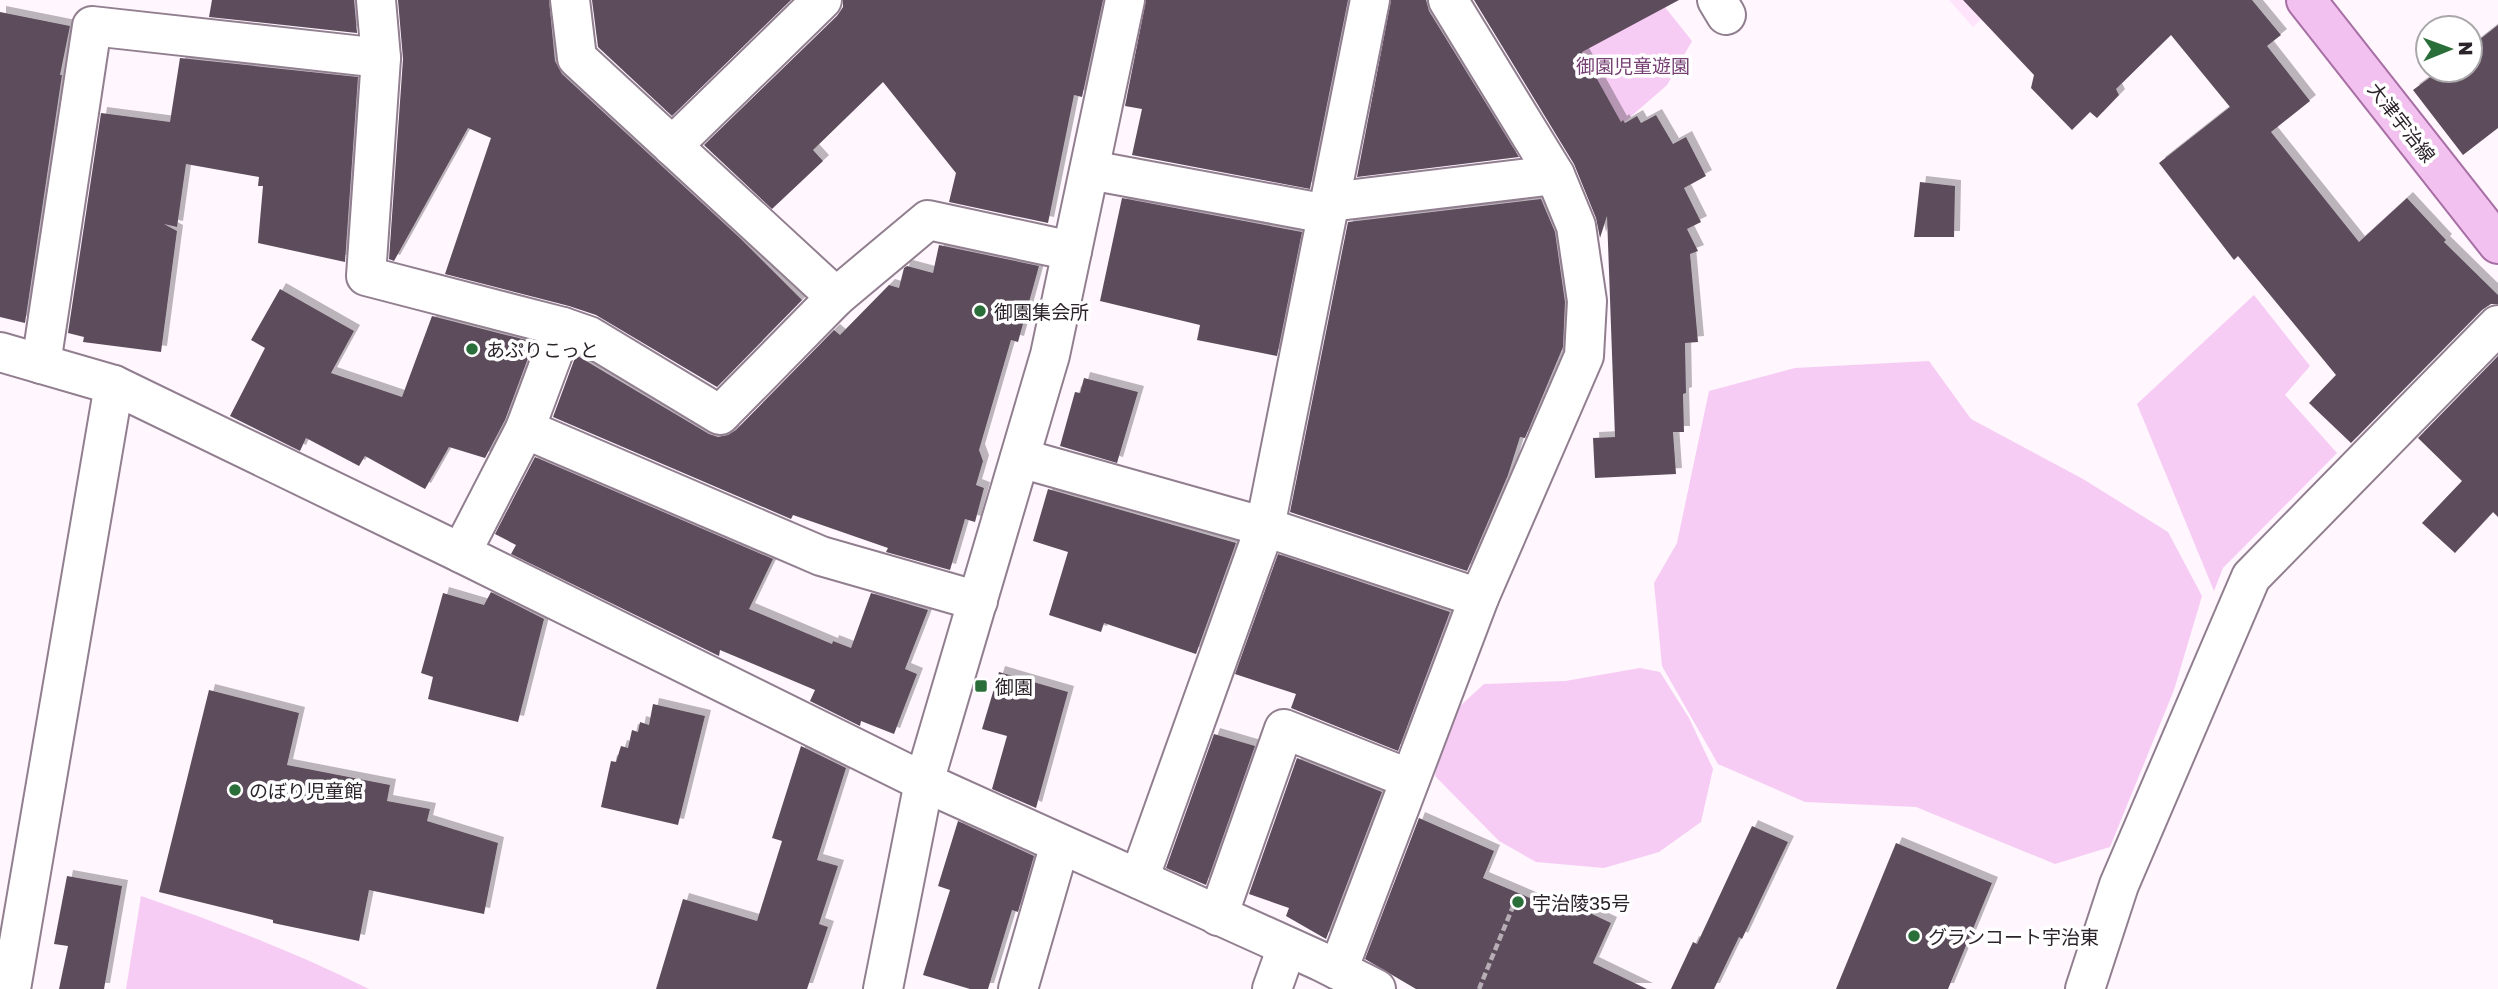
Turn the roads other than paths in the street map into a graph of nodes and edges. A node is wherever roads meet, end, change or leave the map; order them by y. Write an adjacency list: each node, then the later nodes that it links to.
1 (376, 0): 8 (street)
2 (570, 0): 9 (street)
3 (822, 0): 9 (street)
4 (1125, 0): 10 (street)
5 (1370, 0): 12 (street)
6 (1448, 0): 11 (street)
7 (2306, 0): 13 (main road, 大津宇治線)
8 (381, 58): 17 (street); 19 (street)
9 (672, 146): 15 (street)
10 (1090, 170): 12 (street); 14 (street)
11 (1555, 175): 12 (street); 25 (street)
12 (1328, 208): 23 (street)
13 (2498, 244)
14 (1072, 251): 15 (street); 22 (street)
15 (836, 297): 17 (street)
16 (2498, 325): 39 (street)
17 (563, 327): 21 (street)
18 (0, 352): 19 (street)
19 (41, 364): 20 (street)
20 (114, 385): 24 (street); 34 (street)
21 (525, 429): 24 (street); 26 (street)
22 (1020, 458): 23 (street); 26 (street)
23 (1265, 527): 25 (street); 30 (street)
24 (461, 553): 28 (street)
25 (1479, 598): 27 (street)
26 (978, 601): 28 (street)
27 (1410, 779): 31 (street); 33 (street)
28 (924, 782): 29 (street); 35 (street)
29 (1060, 844): 30 (street); 36 (street)
30 (1139, 879): 31 (street)
31 (1218, 916): 32 (street)
32 (1287, 947): 33 (street); 37 (street)
33 (1338, 970): 38 (street)
34 (11, 989)
35 (883, 989)
36 (1018, 989)
37 (1272, 989)
38 (1376, 989)
39 (2085, 989)

